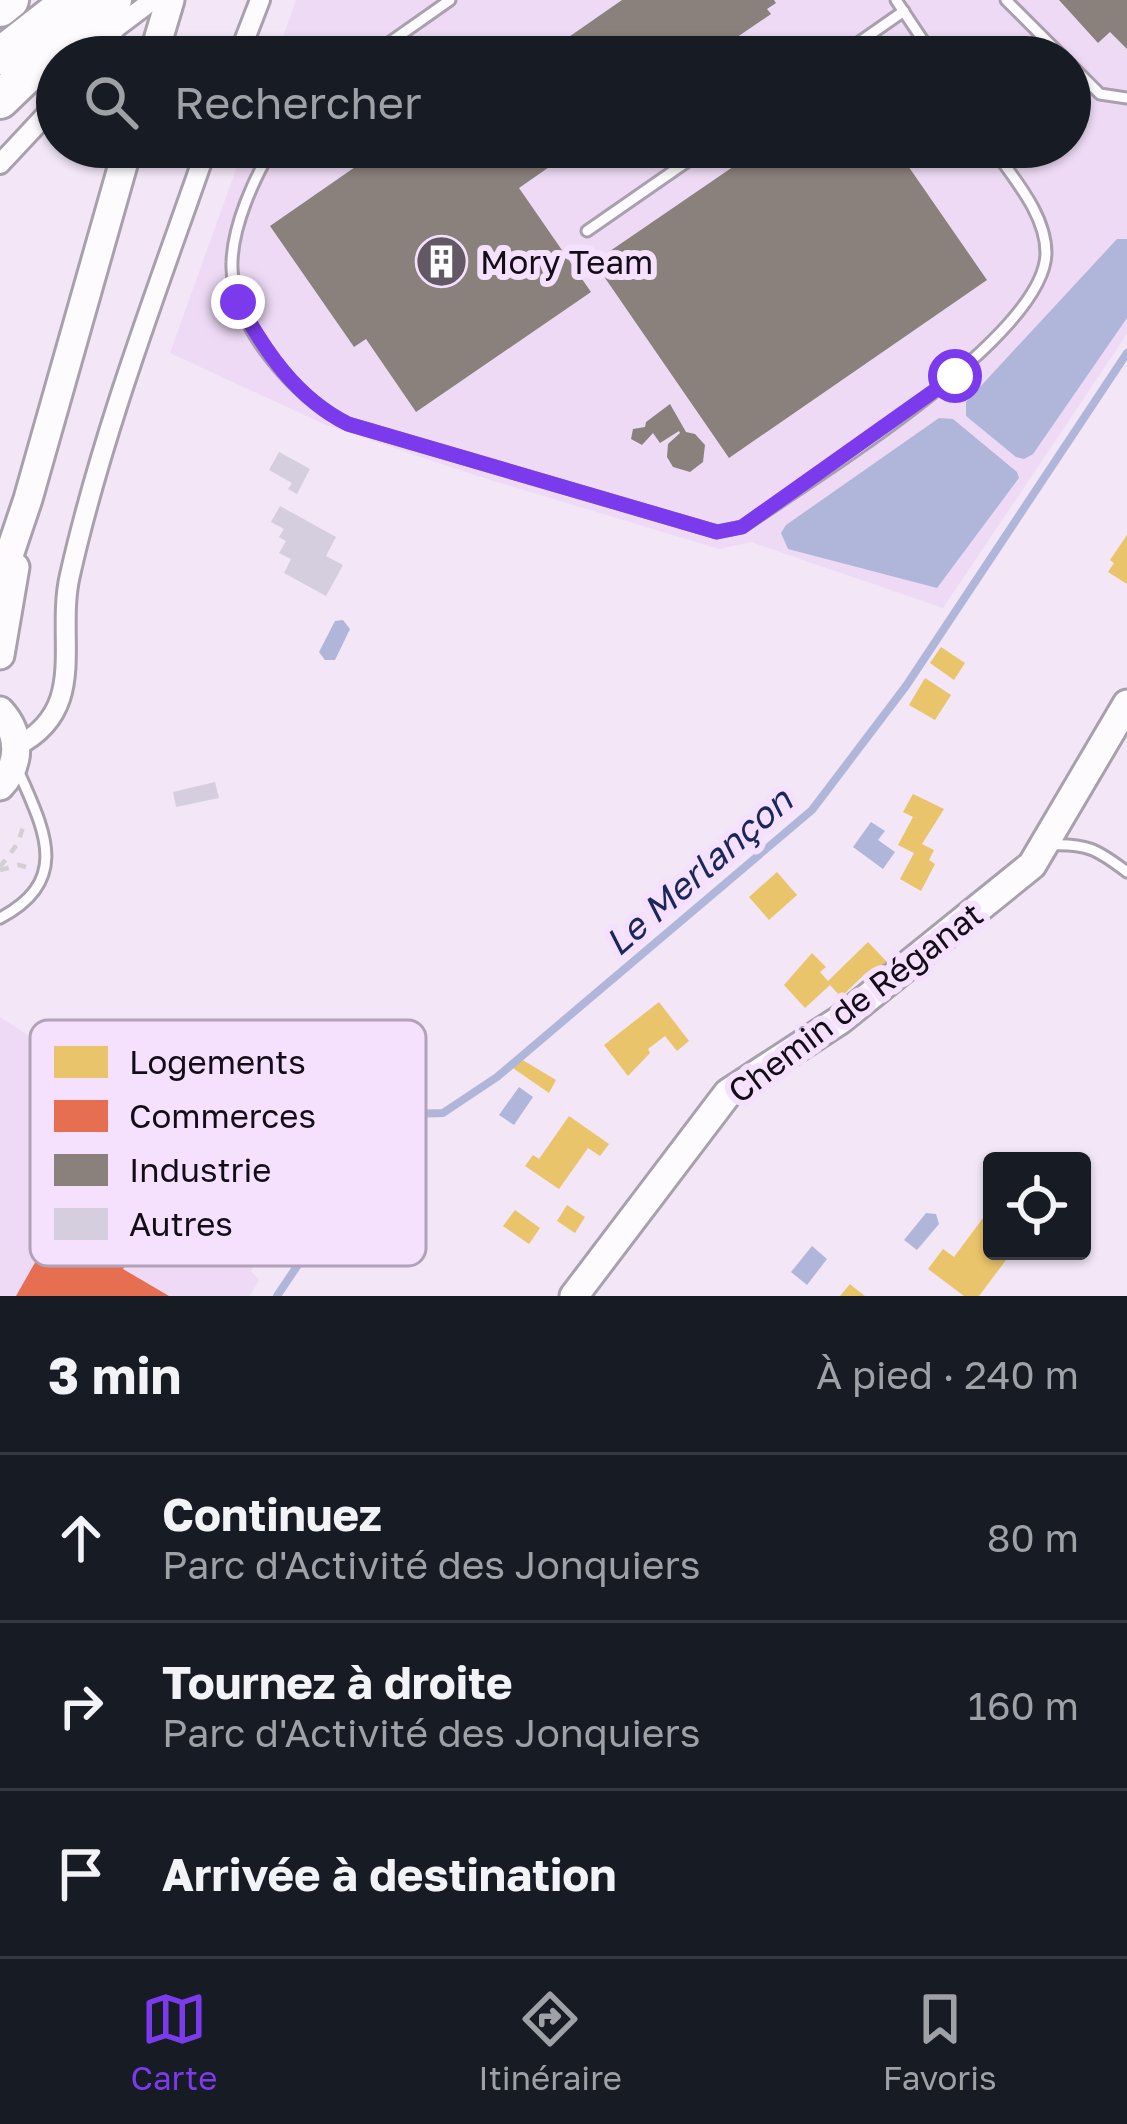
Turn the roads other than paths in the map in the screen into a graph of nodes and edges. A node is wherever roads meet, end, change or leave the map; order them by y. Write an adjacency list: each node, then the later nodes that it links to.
1 (10, 0): 8 (highway)
2 (72, 0): 18 (highway)
3 (113, 0): 11 (highway)
4 (450, 0): 14 (lane)
5 (896, 0): 10 (lane)
6 (1006, 0): 17 (lane)
7 (255, 6): 13 (street)
8 (0, 8)
9 (162, 8): 12 (street)
10 (904, 11): 15 (lane); 16 (lane)
11 (69, 36)
12 (109, 36)
13 (245, 36)
14 (399, 36)
15 (868, 36)
16 (920, 36)
17 (1043, 36)
18 (0, 56)
19 (36, 65): 22 (highway)
20 (1091, 85): 21 (lane)
21 (1127, 98)
22 (0, 100)
23 (36, 125): 24 (street)
24 (0, 164)
25 (122, 168): 31 (street)
26 (200, 168): 36 (street)
27 (261, 168): 29 (lane)
28 (678, 168): 30 (lane)
29 (1006, 168)
30 (587, 231)
31 (28, 499): 32 (street); 33 (street)
32 (0, 582)
33 (0, 655)
34 (1127, 704): 37 (street, Chemin de Réganat)
35 (0, 711): 36 (street)
36 (10, 765): 39 (lane)
37 (1043, 846): 38 (lane); 40 (street, Chemin de Réganat)
38 (1127, 872)
39 (0, 918)
40 (574, 1296)

